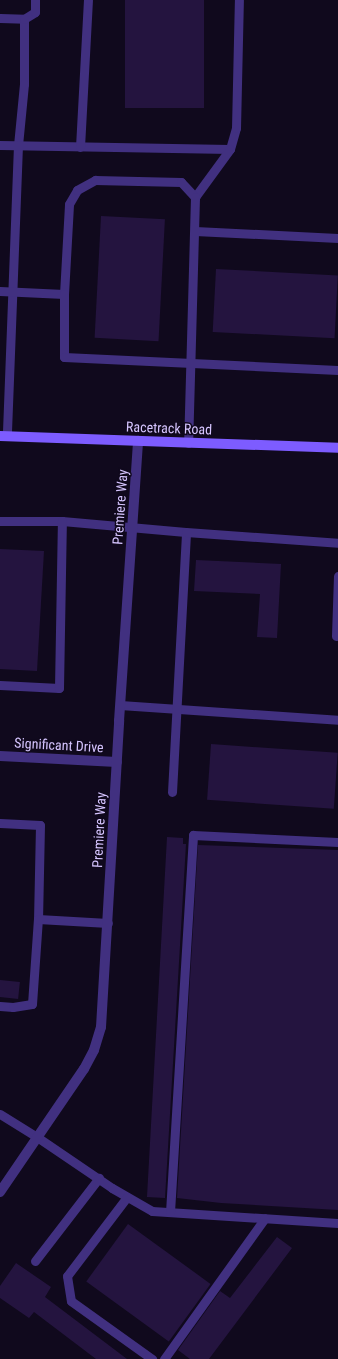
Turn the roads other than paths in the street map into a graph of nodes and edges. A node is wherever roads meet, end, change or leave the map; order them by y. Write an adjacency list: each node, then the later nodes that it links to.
1 (35, 0): 5 (lane)
2 (88, 0): 8 (lane)
3 (239, 0): 9 (lane)
4 (0, 18): 5 (lane)
5 (24, 19): 7 (lane)
6 (0, 145): 7 (lane)
7 (18, 145): 8 (lane); 14 (lane)
8 (80, 147): 9 (lane)
9 (230, 149): 10 (lane)
10 (195, 197): 11 (lane); 15 (lane)
11 (195, 231): 12 (lane); 16 (lane)
12 (338, 238)
13 (0, 291): 14 (lane)
14 (12, 292): 15 (lane); 18 (lane)
15 (64, 294): 16 (lane)
16 (189, 364): 17 (lane); 20 (lane)
17 (338, 370)
18 (3, 436): 19 (street, Racetrack Road)
19 (138, 441): 20 (street, Racetrack Road); 24 (street, Premiere Way)
20 (188, 443): 21 (street, Racetrack Road)
21 (338, 448)
22 (0, 521): 23 (lane)
23 (62, 521): 24 (lane); 29 (lane)
24 (132, 527): 25 (lane); 30 (street, Premiere Way)
25 (186, 532): 26 (lane); 31 (lane)
26 (338, 543)
27 (338, 576): 28 (lane)
28 (336, 636)
29 (0, 685)
30 (120, 705): 31 (lane); 34 (street, Premiere Way)
31 (176, 708): 32 (lane); 35 (lane)
32 (338, 720)
33 (0, 756): 34 (street, Significant Drive)
34 (116, 762): 39 (street, Premiere Way)
35 (172, 792)
36 (0, 823): 38 (lane)
37 (338, 842): 46 (lane)
38 (38, 919): 39 (lane); 40 (lane)
39 (108, 923): 42 (street, Premiere Way)
40 (0, 1006)
41 (0, 1114): 42 (lane)
42 (37, 1136): 43 (lane); 44 (street, Premiere Way)
43 (99, 1178): 45 (lane); 49 (lane)
44 (0, 1192)
45 (127, 1197): 46 (lane); 50 (lane)
46 (170, 1212): 47 (lane)
47 (266, 1218): 48 (lane); 51 (lane)
48 (338, 1223)
49 (35, 1261)
50 (152, 1359)
51 (164, 1359)

